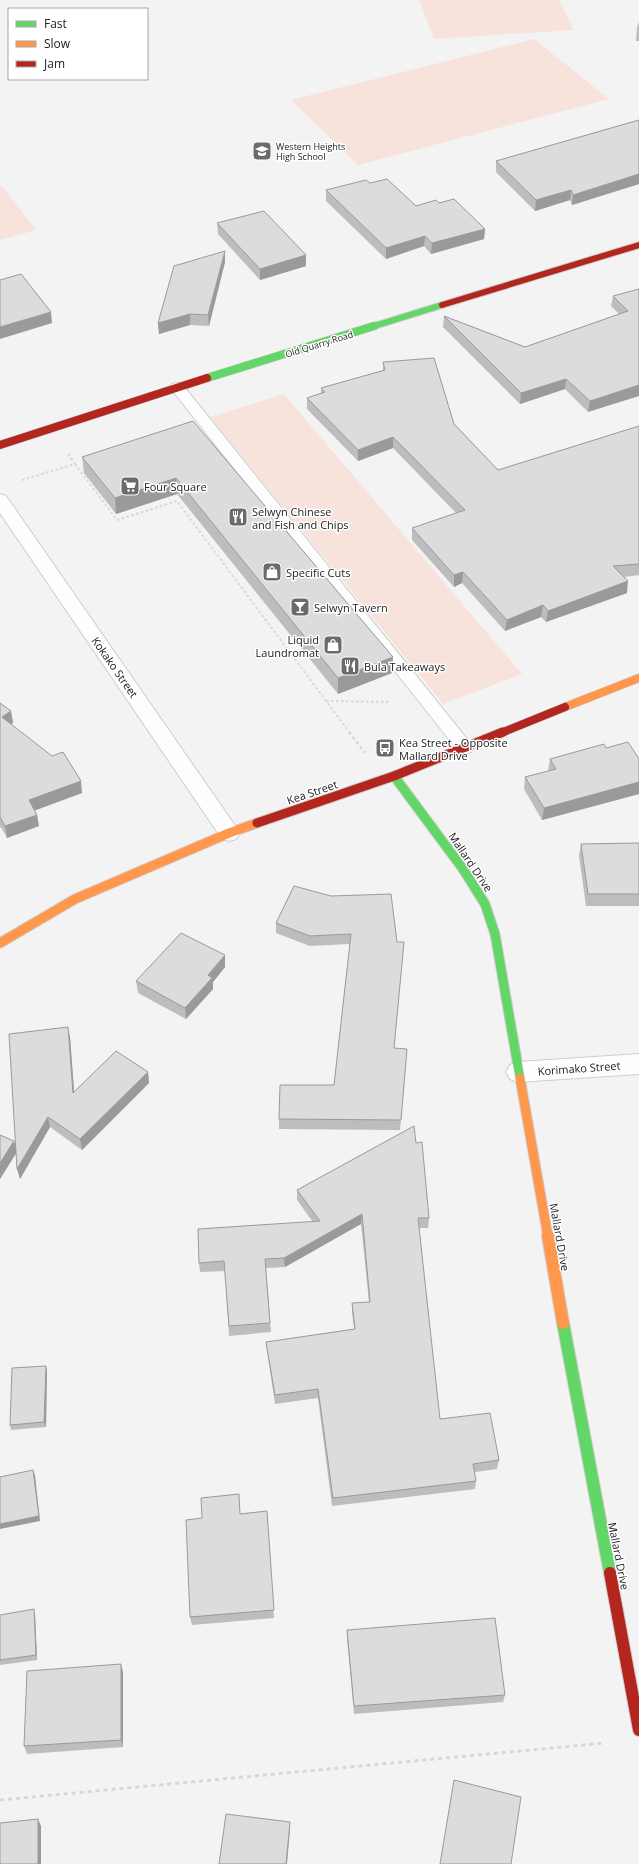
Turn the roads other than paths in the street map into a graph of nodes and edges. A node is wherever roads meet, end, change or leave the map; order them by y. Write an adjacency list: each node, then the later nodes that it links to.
1 (639, 245): 2 (street, Old Quarry Road)
2 (177, 387): 3 (street, Old Quarry Road); 6 (lane)
3 (0, 445)
4 (0, 500): 8 (street, Kokako Street)
5 (639, 678): 6 (street, Kea Street)
6 (465, 748): 7 (street, Kea Street)
7 (394, 776): 8 (street, Kea Street); 11 (street, Mallard Drive)
8 (229, 833): 9 (street, Kea Street)
9 (0, 943)
10 (639, 1064): 11 (street, Korimako Street)
11 (518, 1072): 12 (street, Mallard Drive)
12 (639, 1730)

